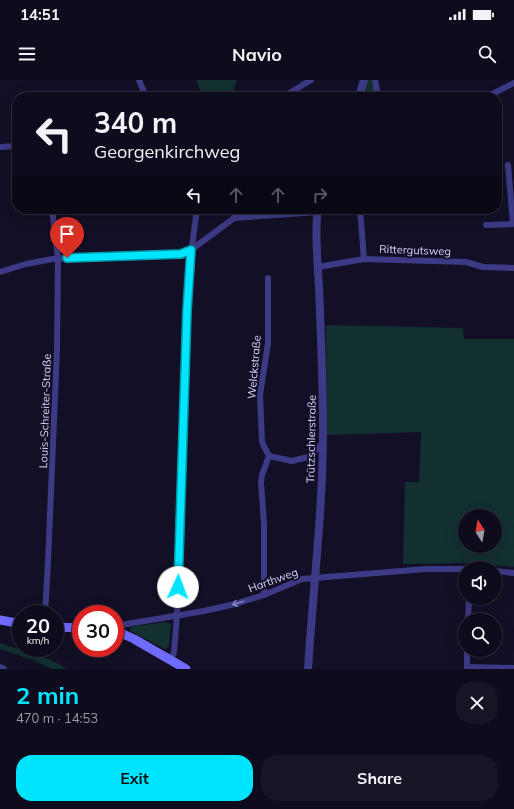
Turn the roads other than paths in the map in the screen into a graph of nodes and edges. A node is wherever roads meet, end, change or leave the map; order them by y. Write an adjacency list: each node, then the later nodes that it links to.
1 (139, 80): 6 (street)
2 (311, 80): 7 (street)
3 (364, 80): 8 (street)
4 (375, 80): 9 (street)
5 (514, 84): 10 (street)
6 (144, 92)
7 (291, 92)
8 (360, 92)
9 (377, 92)
10 (497, 92)
11 (12, 147): 12 (street)
12 (0, 148)
13 (508, 165): 21 (street)
14 (53, 214): 24 (street, Louis-Schreiter-Straße)
15 (195, 214): 23 (street)
16 (238, 214): 20 (street)
17 (276, 214): 20 (street)
18 (318, 214): 26 (street, Trützschlerstraße)
19 (360, 214): 25 (street, Rittergutsweg)
20 (234, 218): 23 (street)
21 (514, 224): 22 (street)
22 (486, 225)
23 (191, 250): 24 (street); 38 (street)
24 (58, 258): 28 (street); 37 (street, Louis-Schreiter-Straße)
25 (364, 259): 26 (street); 27 (street, Rittergutsweg)
26 (318, 267): 30 (street, Trützschlerstraße)
27 (514, 268)
28 (0, 272)
29 (268, 278): 31 (street, Welckstraße)
30 (322, 444): 31 (street); 35 (street, Trützschlerstraße)
31 (269, 456): 36 (street)
32 (458, 569): 35 (street, Harthweg)
33 (502, 572): 34 (street)
34 (514, 573)
35 (315, 578): 36 (street, Harthweg); 50 (street, Trützschlerstraße)
36 (264, 595): 38 (street, Harthweg, one-way to 38)
37 (46, 605)
38 (177, 616): 41 (street, Harthweg); 44 (street)
39 (0, 620): 40 (main road)
40 (12, 622)
41 (124, 626)
42 (124, 632): 44 (main road)
43 (467, 657): 46 (street)
44 (171, 660): 49 (main road)
45 (0, 667): 48 (street)
46 (467, 668): 47 (street)
47 (514, 668)
48 (4, 669)
49 (186, 669)
50 (308, 669)

